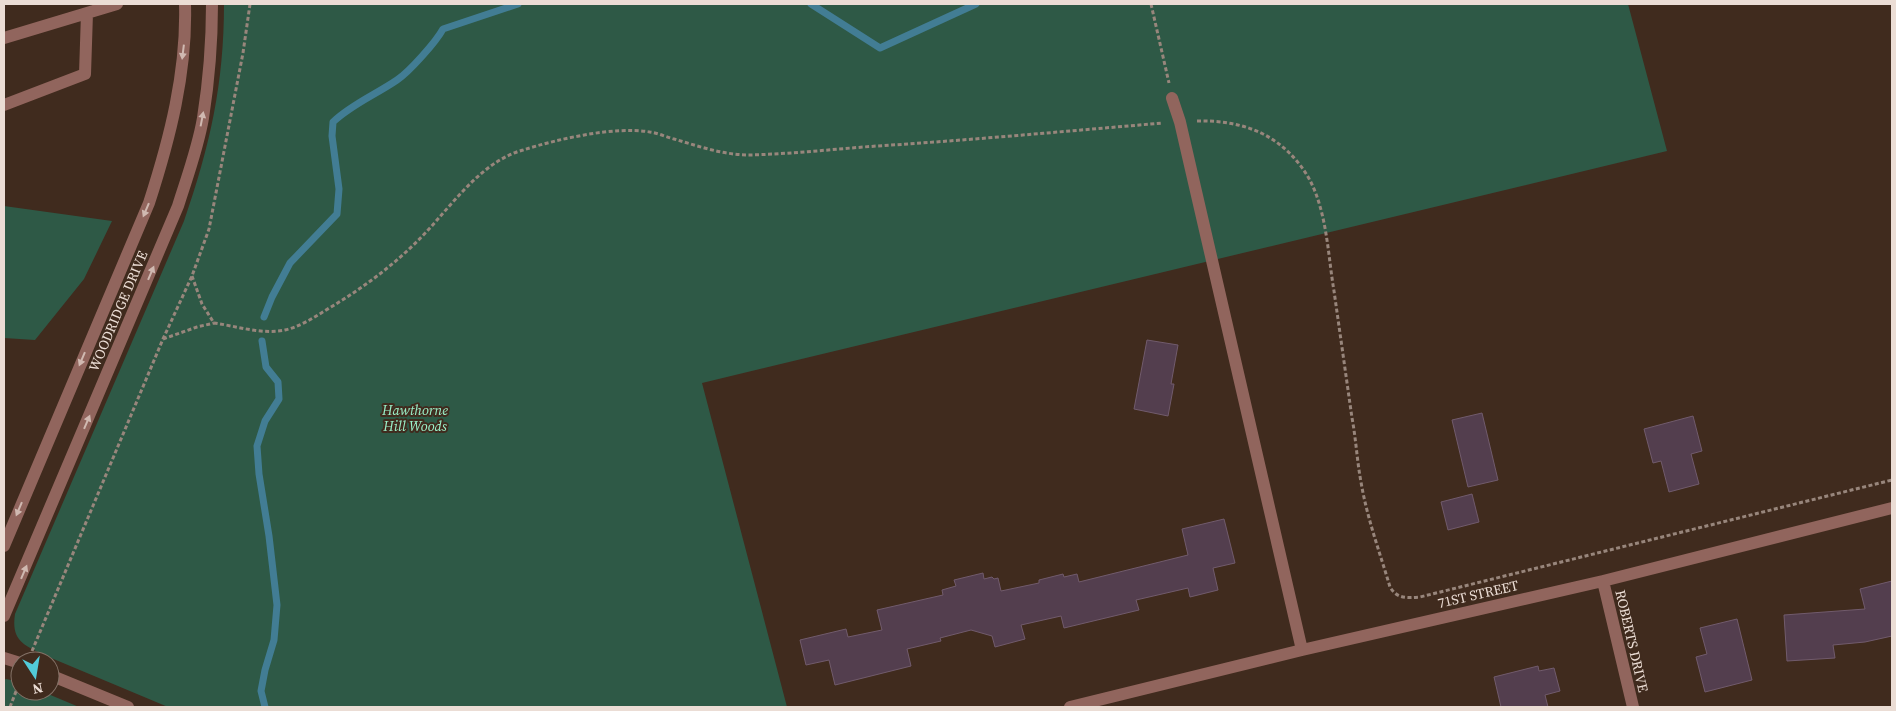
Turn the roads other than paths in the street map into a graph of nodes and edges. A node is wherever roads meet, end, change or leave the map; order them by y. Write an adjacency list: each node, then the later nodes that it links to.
1 (116, 4): 4 (street)
2 (185, 4): 9 (street, WOODRIDGE DRIVE, one-way to 9)
3 (212, 4): 11 (street, WOODRIDGE DRIVE, one-way to 3)
4 (88, 13): 5 (street); 7 (street)
5 (4, 38)
6 (1172, 98): 12 (street)
7 (4, 105)
8 (1892, 508): 10 (street, 71ST STREET)
9 (4, 546)
10 (1603, 581): 12 (street, 71ST STREET); 16 (street, ROBERTS DRIVE)
11 (4, 616)
12 (1302, 650): 15 (street, 71ST STREET)
13 (60, 679): 14 (street)
14 (128, 707)
15 (1070, 707)
16 (1633, 707)

